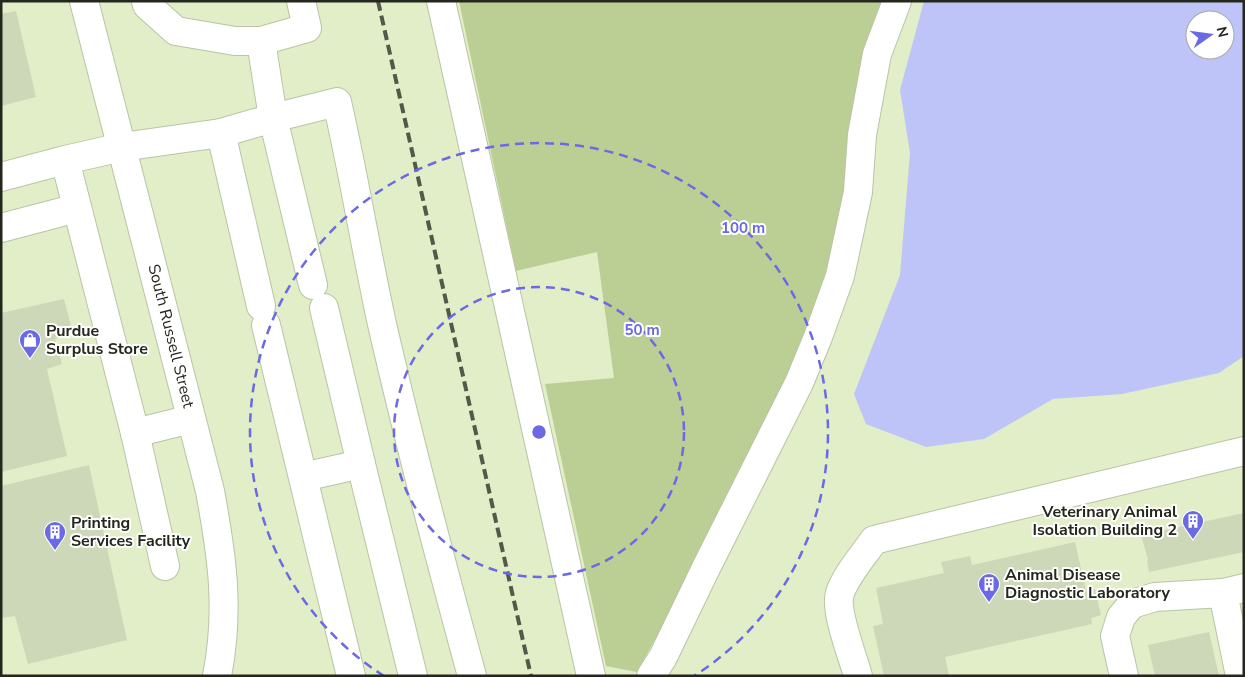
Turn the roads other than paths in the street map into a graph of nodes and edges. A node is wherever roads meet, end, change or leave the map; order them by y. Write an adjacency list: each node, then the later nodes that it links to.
1 (84, 1): 9 (street, South Russell Street)
2 (146, 1): 6 (street)
3 (301, 1): 6 (street)
4 (441, 1): 25 (street)
5 (896, 1): 26 (street)
6 (260, 41): 7 (street)
7 (273, 118): 8 (street); 17 (street); 24 (street)
8 (221, 133): 9 (street); 18 (street)
9 (122, 147): 10 (street); 14 (street, South Russell Street)
10 (65, 160): 11 (street); 12 (street)
11 (1, 177)
12 (77, 208): 13 (street); 15 (street)
13 (1, 228)
14 (192, 419): 15 (street); 21 (street, South Russell Street)
15 (135, 433): 19 (street)
16 (1244, 451): 27 (street)
17 (361, 464): 18 (street); 23 (street)
18 (303, 477): 22 (street)
19 (165, 566)
20 (1233, 590): 28 (street); 29 (street)
21 (218, 676)
22 (351, 676)
23 (413, 676)
24 (472, 676)
25 (591, 676)
26 (651, 676)
27 (858, 676)
28 (1124, 676)
29 (1240, 676)

